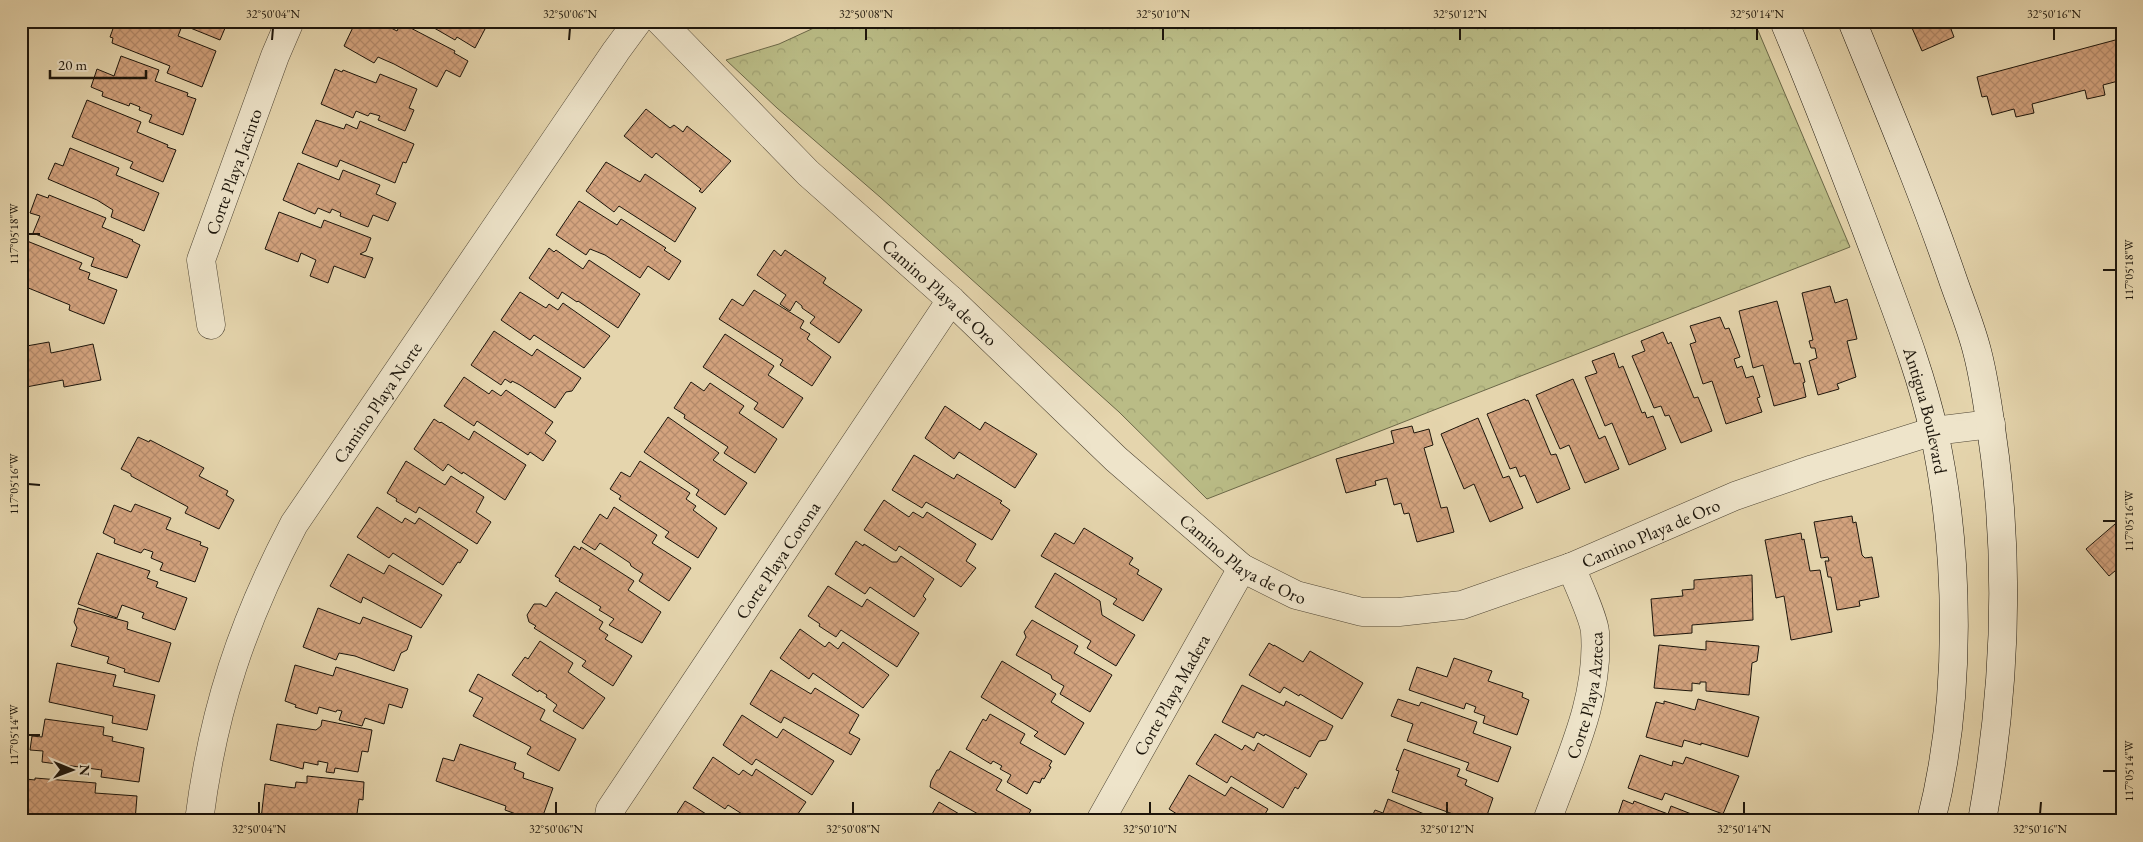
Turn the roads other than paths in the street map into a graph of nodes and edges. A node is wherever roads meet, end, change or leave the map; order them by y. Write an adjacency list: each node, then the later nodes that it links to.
1 (290, 21): 7 (street, Corte Playa Jacinto)
2 (638, 21): 12 (street, Camino Playa Norte)
3 (660, 21): 6 (street, Camino Playa de Oro)
4 (1784, 21): 9 (street, Antigua Boulevard)
5 (1852, 21): 8 (street)
6 (951, 300): 11 (street, Camino Playa de Oro); 13 (street, Corte Playa Corona)
7 (211, 325)
8 (1991, 424): 9 (street, Camino Playa de Oro); 17 (street)
9 (1934, 431): 10 (street, Camino Playa de Oro); 16 (street, Antigua Boulevard)
10 (1571, 567): 11 (street, Camino Playa de Oro); 15 (street, Corte Playa Azteca)
11 (1242, 568): 14 (street, Corte Playa Madera)
12 (199, 821)
13 (608, 821)
14 (1100, 821)
15 (1547, 821)
16 (1932, 821)
17 (1982, 821)

